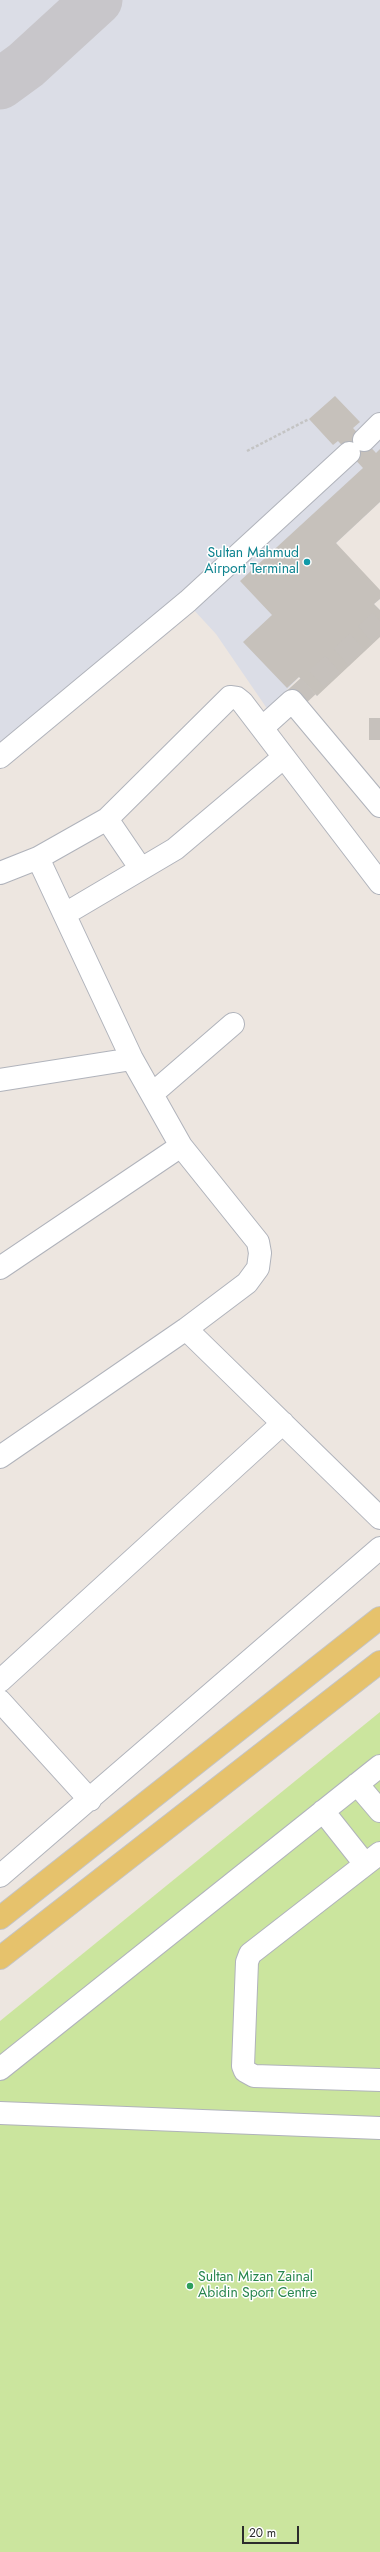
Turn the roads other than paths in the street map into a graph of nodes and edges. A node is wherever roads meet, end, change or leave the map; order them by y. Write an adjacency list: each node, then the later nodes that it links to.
1 (380, 424): 3 (street)
2 (262, 728): 4 (street); 5 (street); 6 (street)
3 (0, 757)
4 (284, 757): 8 (street); 10 (street)
5 (380, 806)
6 (107, 819): 7 (street); 8 (street)
7 (38, 858): 9 (street); 11 (street)
8 (141, 869): 11 (street)
9 (0, 873)
10 (380, 883)
11 (65, 914): 13 (street)
12 (233, 1024): 15 (street)
13 (132, 1059): 14 (street); 15 (street)
14 (0, 1080)
15 (152, 1094): 16 (street)
16 (181, 1146): 17 (street); 18 (street)
17 (0, 1268)
18 (186, 1329): 19 (street); 20 (street)
19 (283, 1423): 21 (street); 25 (street)
20 (0, 1456)
21 (380, 1518)
22 (380, 1548): 29 (street)
23 (380, 1618): 34 (main road)
24 (380, 1662): 35 (main road)
25 (0, 1681)
26 (0, 1701): 29 (street)
27 (380, 1766): 28 (street)
28 (357, 1784): 30 (street); 31 (street)
29 (90, 1800): 33 (street)
30 (323, 1811): 32 (street); 36 (street)
31 (380, 1811)
32 (373, 1858): 37 (street)
33 (1, 1874)
34 (0, 1918)
35 (0, 1958)
36 (0, 2069)
37 (380, 2080)
38 (0, 2113): 39 (street)
39 (380, 2128)

